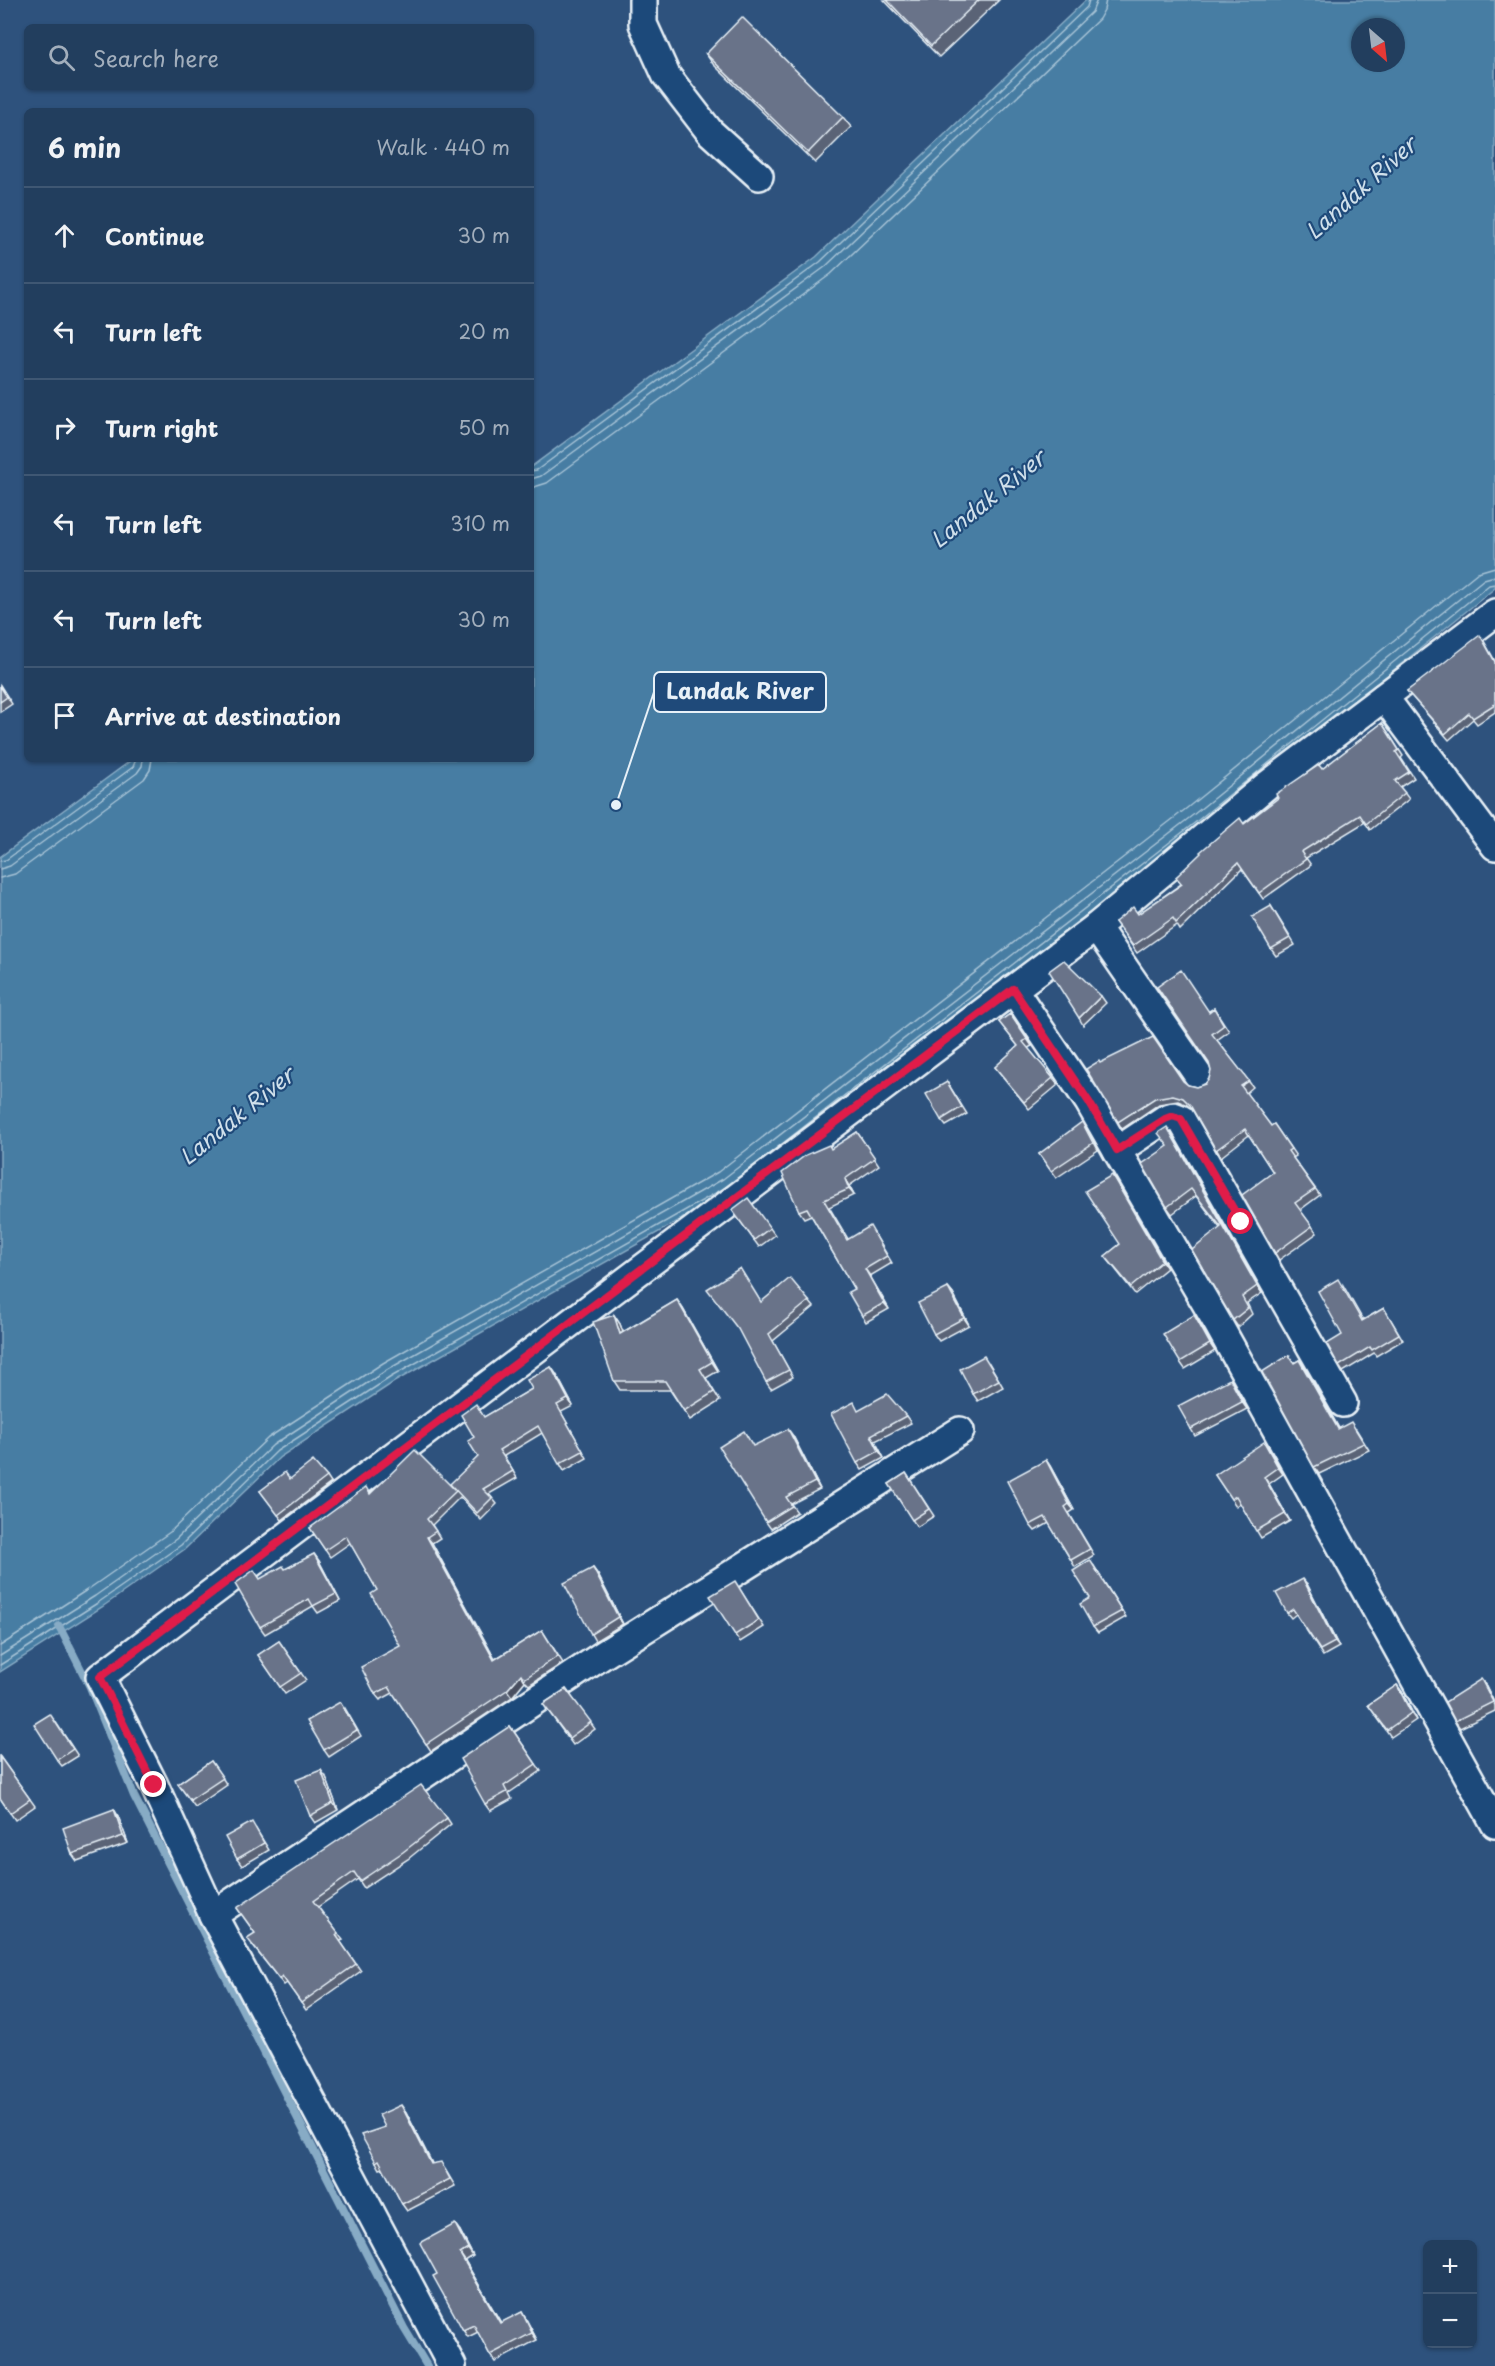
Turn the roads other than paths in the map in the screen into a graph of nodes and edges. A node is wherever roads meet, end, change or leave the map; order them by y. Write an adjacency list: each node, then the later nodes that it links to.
1 (643, 0): 2 (street)
2 (759, 176)
3 (1495, 613): 4 (street)
4 (1384, 697): 5 (street); 6 (street)
5 (1495, 846)
6 (1096, 927): 7 (street); 8 (street)
7 (1013, 989): 9 (street); 13 (street)
8 (1200, 1077)
9 (1117, 1150): 10 (street); 12 (street)
10 (1342, 1403)
11 (960, 1431): 13 (street)
12 (1495, 1824)
13 (213, 1915): 14 (street)
14 (452, 2366)

